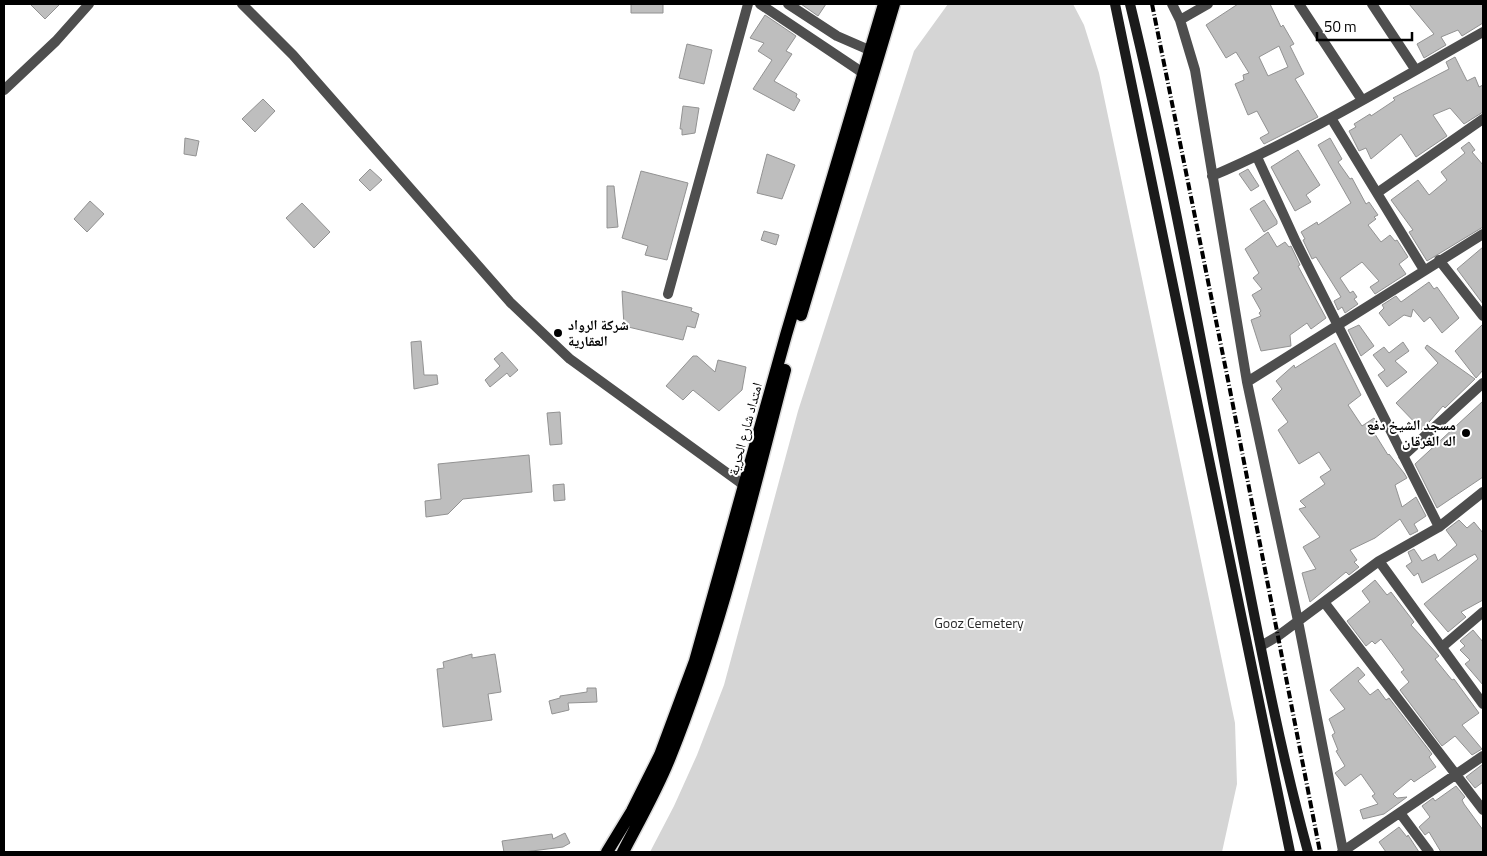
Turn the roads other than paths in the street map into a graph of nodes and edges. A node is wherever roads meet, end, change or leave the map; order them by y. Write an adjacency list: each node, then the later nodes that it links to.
1 (89, 4): 19 (street)
2 (242, 4): 35 (street)
3 (748, 4): 29 (street)
4 (760, 4): 18 (street)
5 (788, 4): 16 (street)
6 (884, 4): 16 (main road)
7 (894, 4): 16 (main road)
8 (1115, 4): 51 (main road)
9 (1130, 4): 42 (main road)
10 (1172, 4): 14 (street)
11 (1208, 4): 14 (street)
12 (1299, 4): 20 (street)
13 (1372, 4): 17 (street)
14 (1180, 20): 24 (street)
15 (1482, 35): 17 (street)
16 (875, 53): 18 (main road)
17 (1415, 69): 20 (street)
18 (868, 77): 35 (main road, امتداد شارع الحرية); 50 (main road)
19 (4, 90)
20 (1362, 100): 21 (street)
21 (1331, 118): 23 (street); 25 (street)
22 (1483, 120): 25 (street)
23 (1257, 157): 24 (street); 31 (street)
24 (1212, 176): 32 (street)
25 (1377, 194): 28 (street)
26 (1483, 234): 27 (street)
27 (1439, 260): 28 (street); 30 (street)
28 (1424, 270): 31 (street)
29 (668, 294)
30 (1483, 316)
31 (1337, 324): 32 (street); 34 (street)
32 (1247, 382): 41 (street)
33 (1483, 384): 34 (street)
34 (1403, 456): 37 (street)
35 (744, 486): 49 (main road, امتداد شارع الحرية)
36 (1483, 492): 37 (street)
37 (1439, 527): 38 (street)
38 (1379, 561): 39 (street); 43 (street)
39 (1324, 602): 41 (street); 46 (street)
40 (1483, 612): 43 (street)
41 (1298, 621): 42 (street); 53 (street)
42 (1261, 646): 52 (main road)
43 (1442, 647): 44 (street)
44 (1483, 704)
45 (1483, 756): 46 (street)
46 (1455, 774): 47 (street); 48 (street)
47 (1483, 810)
48 (1400, 813): 53 (street); 54 (street)
49 (607, 852)
50 (623, 852)
51 (1290, 852)
52 (1308, 852)
53 (1342, 852)
54 (1429, 852)

